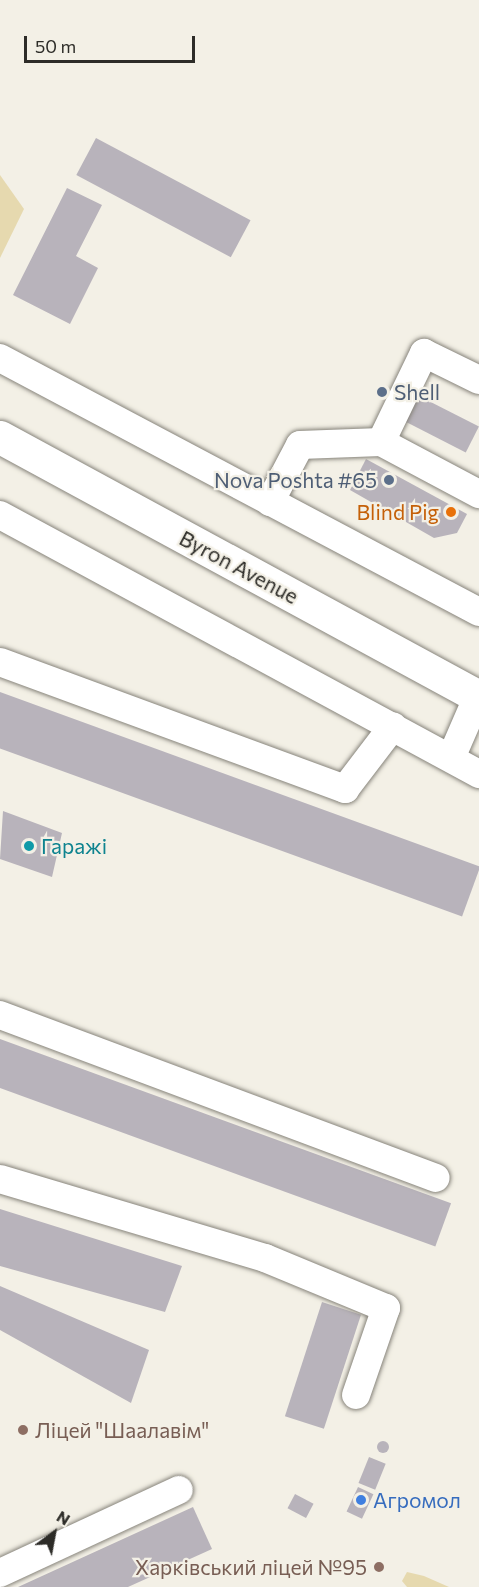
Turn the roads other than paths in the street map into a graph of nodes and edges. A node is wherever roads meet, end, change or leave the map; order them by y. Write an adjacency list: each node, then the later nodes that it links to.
1 (0, 358): 6 (lane)
2 (479, 380): 4 (lane)
3 (0, 437): 10 (main road, Byron Avenue)
4 (381, 442): 5 (lane); 6 (lane)
5 (479, 494)
6 (270, 502): 8 (lane)
7 (0, 515): 11 (lane)
8 (479, 612)
9 (0, 662): 11 (lane)
10 (478, 695): 12 (lane)
11 (393, 726): 12 (lane)
12 (451, 758): 13 (lane)
13 (479, 774)
14 (0, 1015): 15 (lane)
15 (436, 1178)
16 (0, 1179): 17 (lane)
17 (357, 1395)
18 (179, 1490): 19 (lane)
19 (0, 1573)

